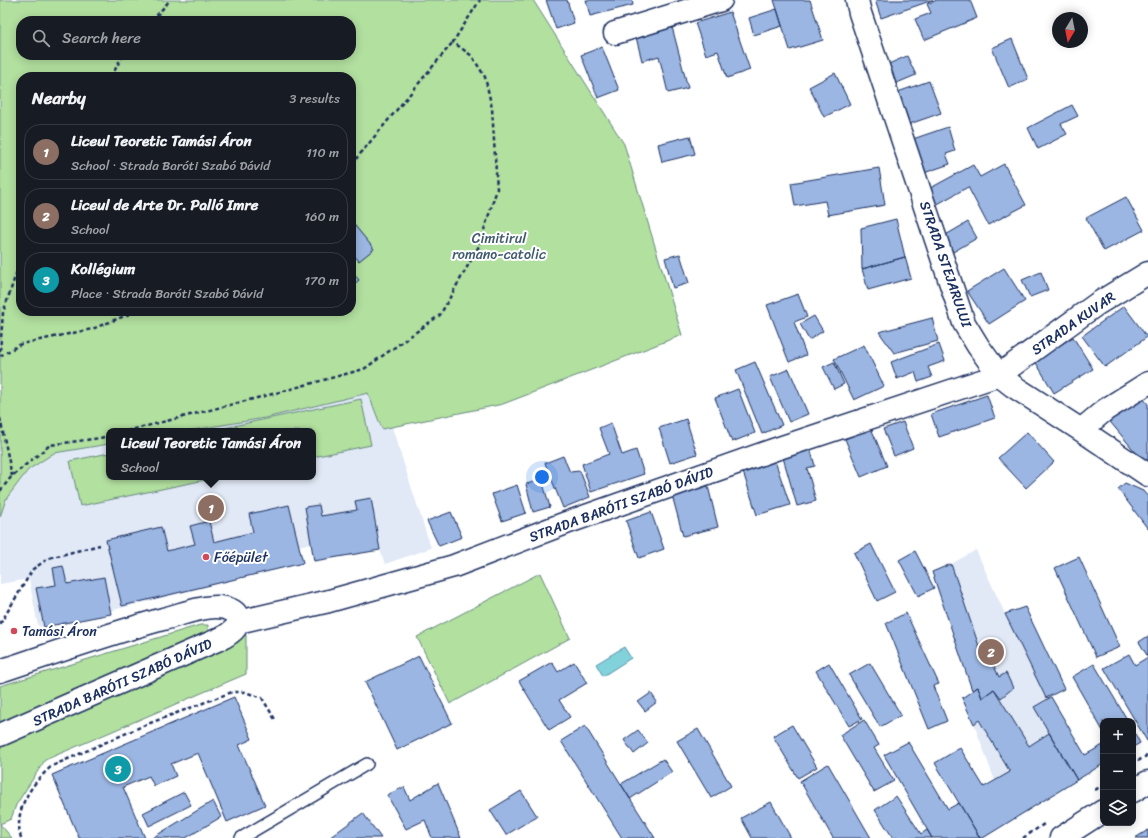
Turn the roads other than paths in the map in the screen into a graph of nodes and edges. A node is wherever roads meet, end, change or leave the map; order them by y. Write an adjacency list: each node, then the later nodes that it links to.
1 (721, 0): 3 (street)
2 (857, 0): 5 (street, STRADA STEJARULUI)
3 (615, 33)
4 (1148, 273): 5 (street, STRADA KUVAR)
5 (999, 375): 7 (street, STRADA STEJARULUI); 9 (street, STRADA BARÓTI SZABÓ DÁVID)
6 (1148, 383): 7 (street)
7 (1081, 430): 8 (street, STRADA STEJARULUI)
8 (1148, 475)
9 (238, 622): 10 (street); 11 (street, STRADA BARÓTI SZABÓ DÁVID)
10 (0, 671)
11 (0, 735)
12 (367, 764): 16 (lane)
13 (1148, 782): 14 (street)
14 (1135, 790)
15 (1100, 813): 17 (street)
16 (241, 838)
17 (1061, 838)

